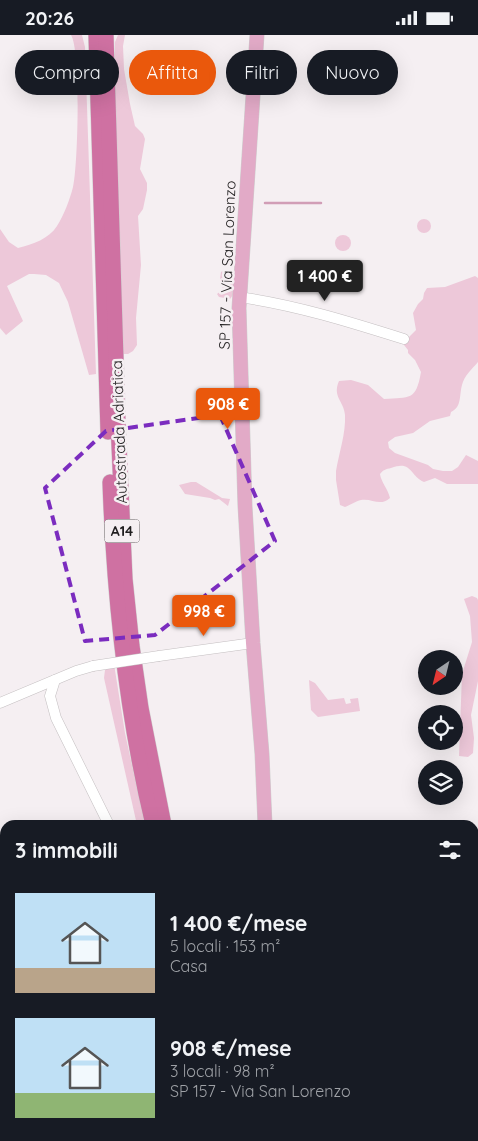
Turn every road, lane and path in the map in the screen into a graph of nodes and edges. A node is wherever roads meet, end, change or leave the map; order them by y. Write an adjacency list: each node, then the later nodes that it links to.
1 (96, 35): 10 (highway, Autostrada Adriatica / A14)
2 (106, 35): 11 (highway, Autostrada Adriatica / A14)
3 (257, 35): 4 (main road, SP 157 - Via San Lorenzo)
4 (240, 297): 5 (street); 6 (main road, SP 157 - Via San Lorenzo)
5 (404, 339)
6 (253, 643): 7 (street, bridge); 12 (main road, SP 157 - Via San Lorenzo)
7 (55, 680): 8 (street); 9 (street)
8 (0, 703)
9 (107, 820)
10 (152, 820)
11 (163, 820)
12 (265, 820)

